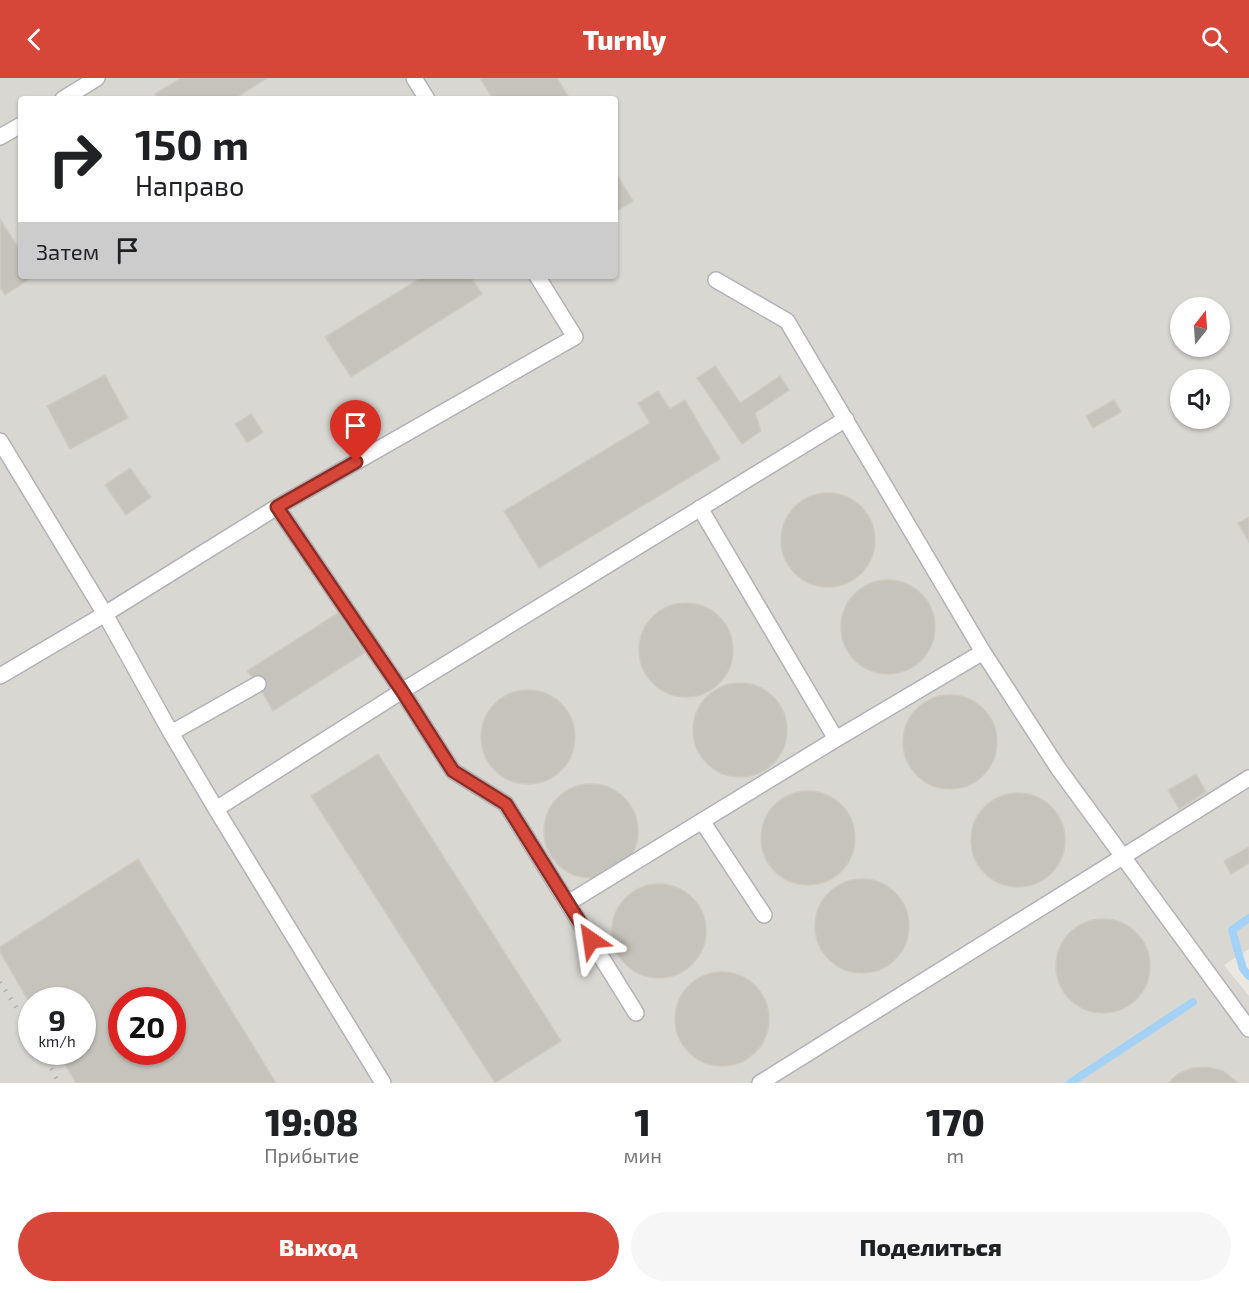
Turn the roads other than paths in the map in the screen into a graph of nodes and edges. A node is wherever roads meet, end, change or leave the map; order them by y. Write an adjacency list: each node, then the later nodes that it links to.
1 (98, 78): 3 (lane)
2 (414, 78): 4 (lane)
3 (68, 96)
4 (425, 96)
5 (18, 126): 6 (lane)
6 (0, 137)
7 (539, 279): 11 (lane)
8 (716, 280): 9 (lane)
9 (846, 419): 12 (lane); 14 (lane)
10 (0, 441): 13 (lane)
11 (277, 507): 13 (lane); 17 (lane)
12 (700, 508): 17 (lane); 19 (lane)
13 (105, 614): 15 (lane); 18 (lane)
14 (983, 652): 19 (lane); 23 (lane)
15 (0, 676)
16 (258, 684): 18 (lane)
17 (402, 691): 21 (lane); 24 (lane)
18 (171, 733): 21 (lane)
19 (836, 739): 22 (lane)
20 (1249, 778): 23 (lane)
21 (216, 809): 28 (lane)
22 (702, 821): 24 (lane); 25 (lane)
23 (1123, 858): 27 (lane); 29 (lane)
24 (568, 903): 26 (lane)
25 (764, 915)
26 (636, 1014)
27 (1249, 1029)
28 (383, 1083)
29 (760, 1083)

